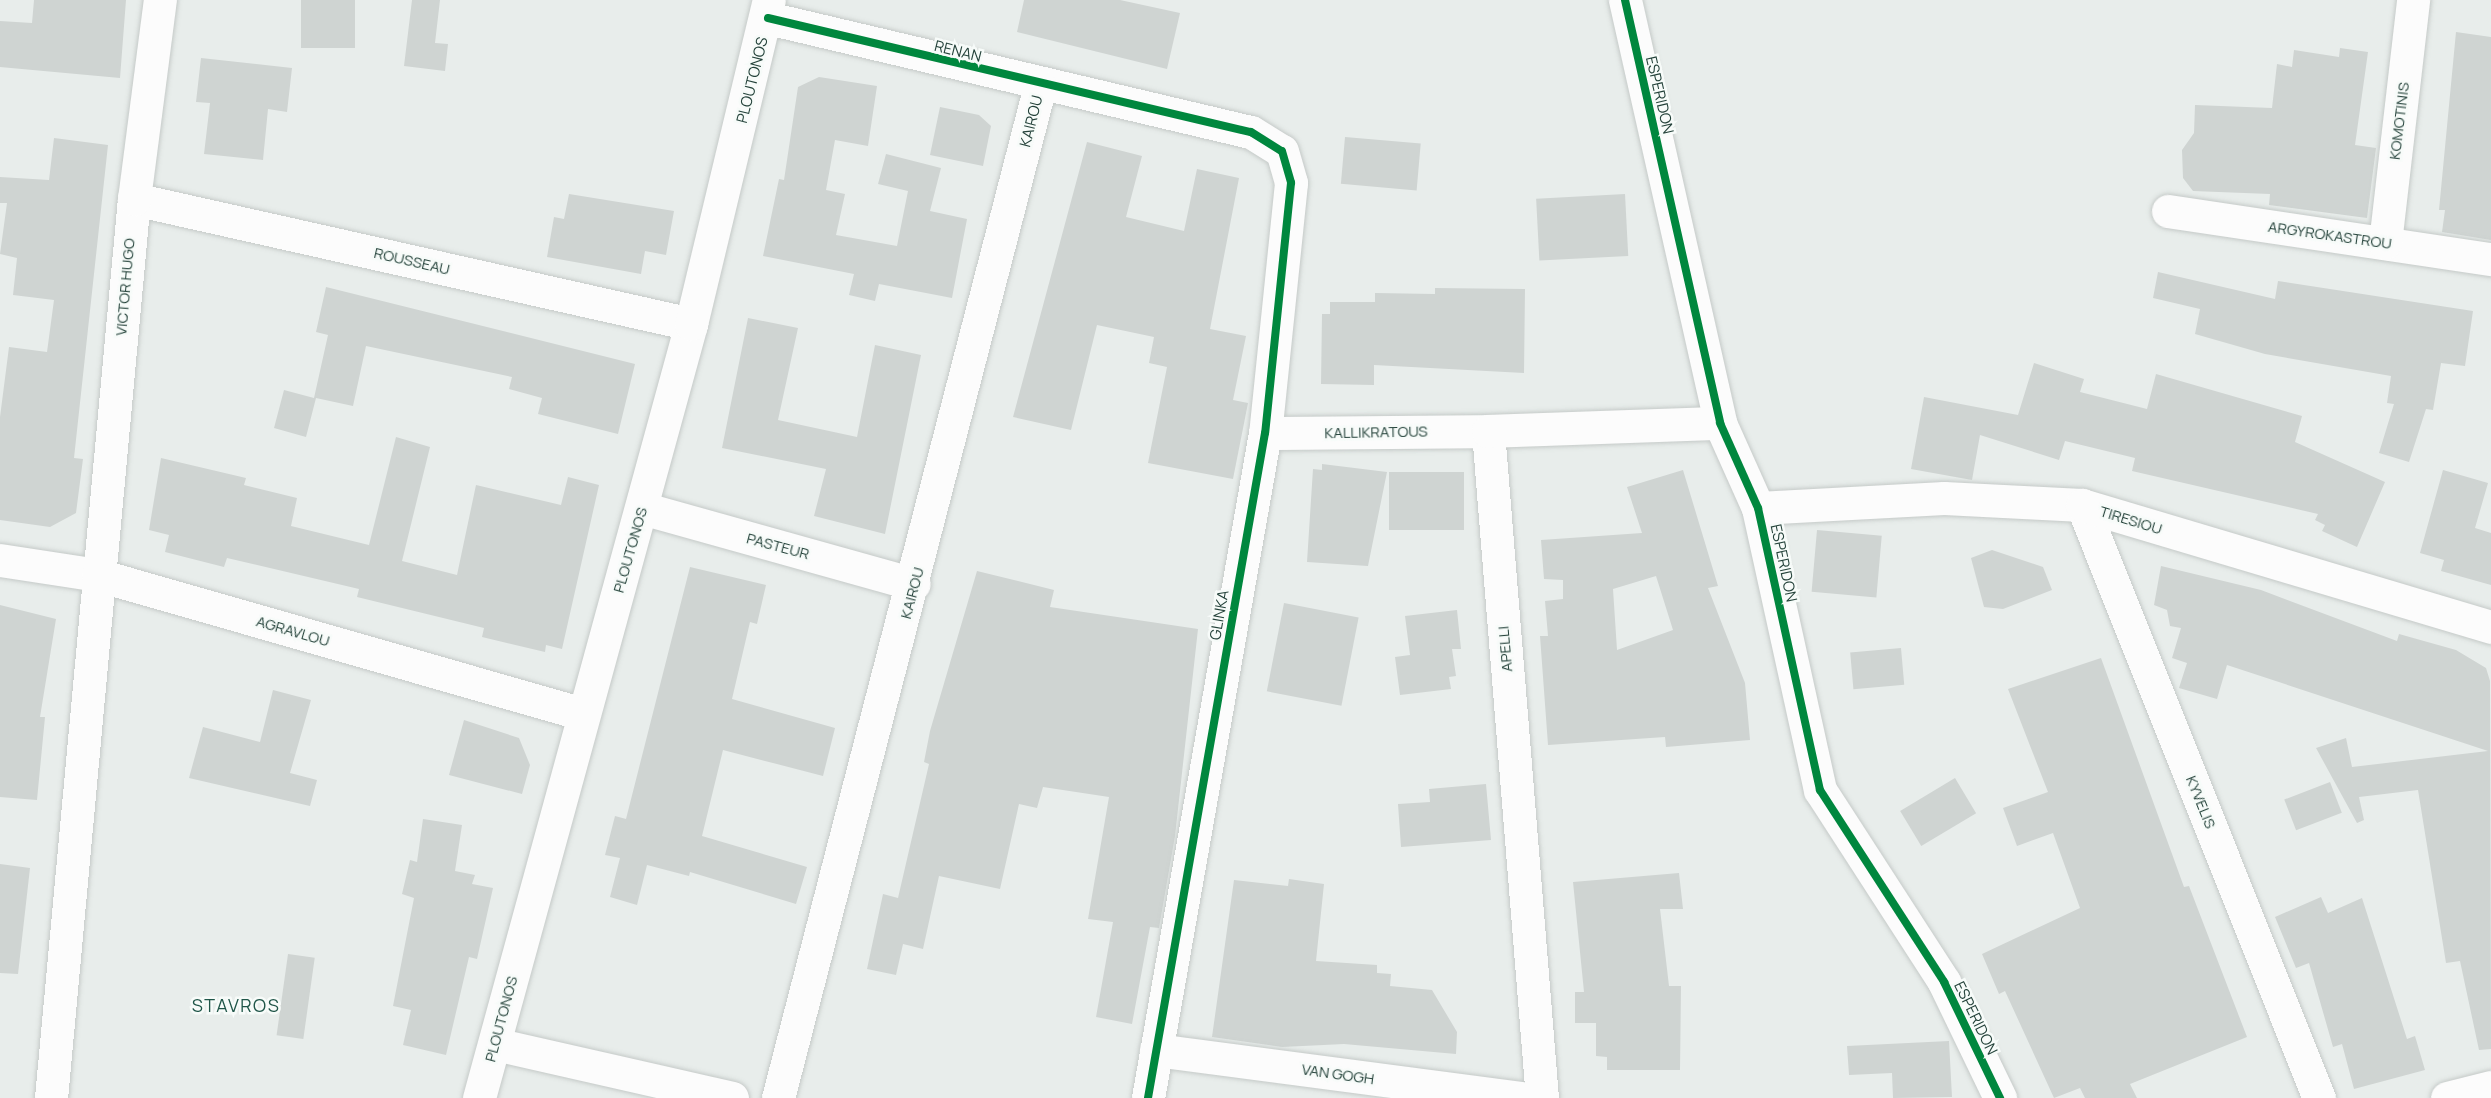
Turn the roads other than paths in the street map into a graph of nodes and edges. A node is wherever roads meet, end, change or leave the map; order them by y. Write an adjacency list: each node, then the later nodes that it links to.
1 (160, 0): 7 (street, VICTOR HUGO)
2 (1625, 0): 12 (street, ESPERIDON)
3 (2413, 0): 9 (street, KOMOTINIS)
4 (769, 9): 5 (street, RENAN); 11 (street, PLOUTONOS)
5 (1040, 86): 6 (street, RENAN); 20 (street, KAIROU)
6 (1291, 183): 14 (street, GLINKA)
7 (134, 199): 11 (street, ROUSSEAU); 19 (street, VICTOR HUGO)
8 (2168, 211): 9 (street, ARGYROKASTROU)
9 (2385, 243): 10 (street, ARGYROKASTROU)
10 (2491, 259)
11 (691, 324): 16 (street, PLOUTONOS)
12 (1720, 423): 13 (street); 17 (street, ESPERIDON)
13 (1488, 431): 14 (street, KALLIKRATOUS); 32 (street, APELLI)
14 (1265, 433): 24 (street, GLINKA)
15 (2082, 506): 17 (street, TIRESIOU); 21 (street, TIRESIOU); 34 (street, KYVELIS)
16 (642, 508): 20 (street, PASTEUR); 22 (street, PLOUTONOS)
17 (1758, 508): 33 (street, ESPERIDON)
18 (0, 560): 19 (street, AGRAVLOU)
19 (98, 575): 22 (street, AGRAVLOU); 26 (street, VICTOR HUGO)
20 (914, 584): 29 (street, KAIROU)
21 (2491, 627)
22 (583, 714): 23 (street, PLOUTONOS)
23 (495, 1044): 27 (street, PLOUTONOS); 28 (street)
24 (1156, 1050): 30 (street, GLINKA); 31 (street, VAN GOGH)
25 (2491, 1087): 35 (street)
26 (51, 1098)
27 (479, 1098)
28 (732, 1098)
29 (778, 1098)
30 (1148, 1098)
31 (1521, 1098)
32 (1542, 1098)
33 (2000, 1098)
34 (2319, 1098)
35 (2447, 1098)

